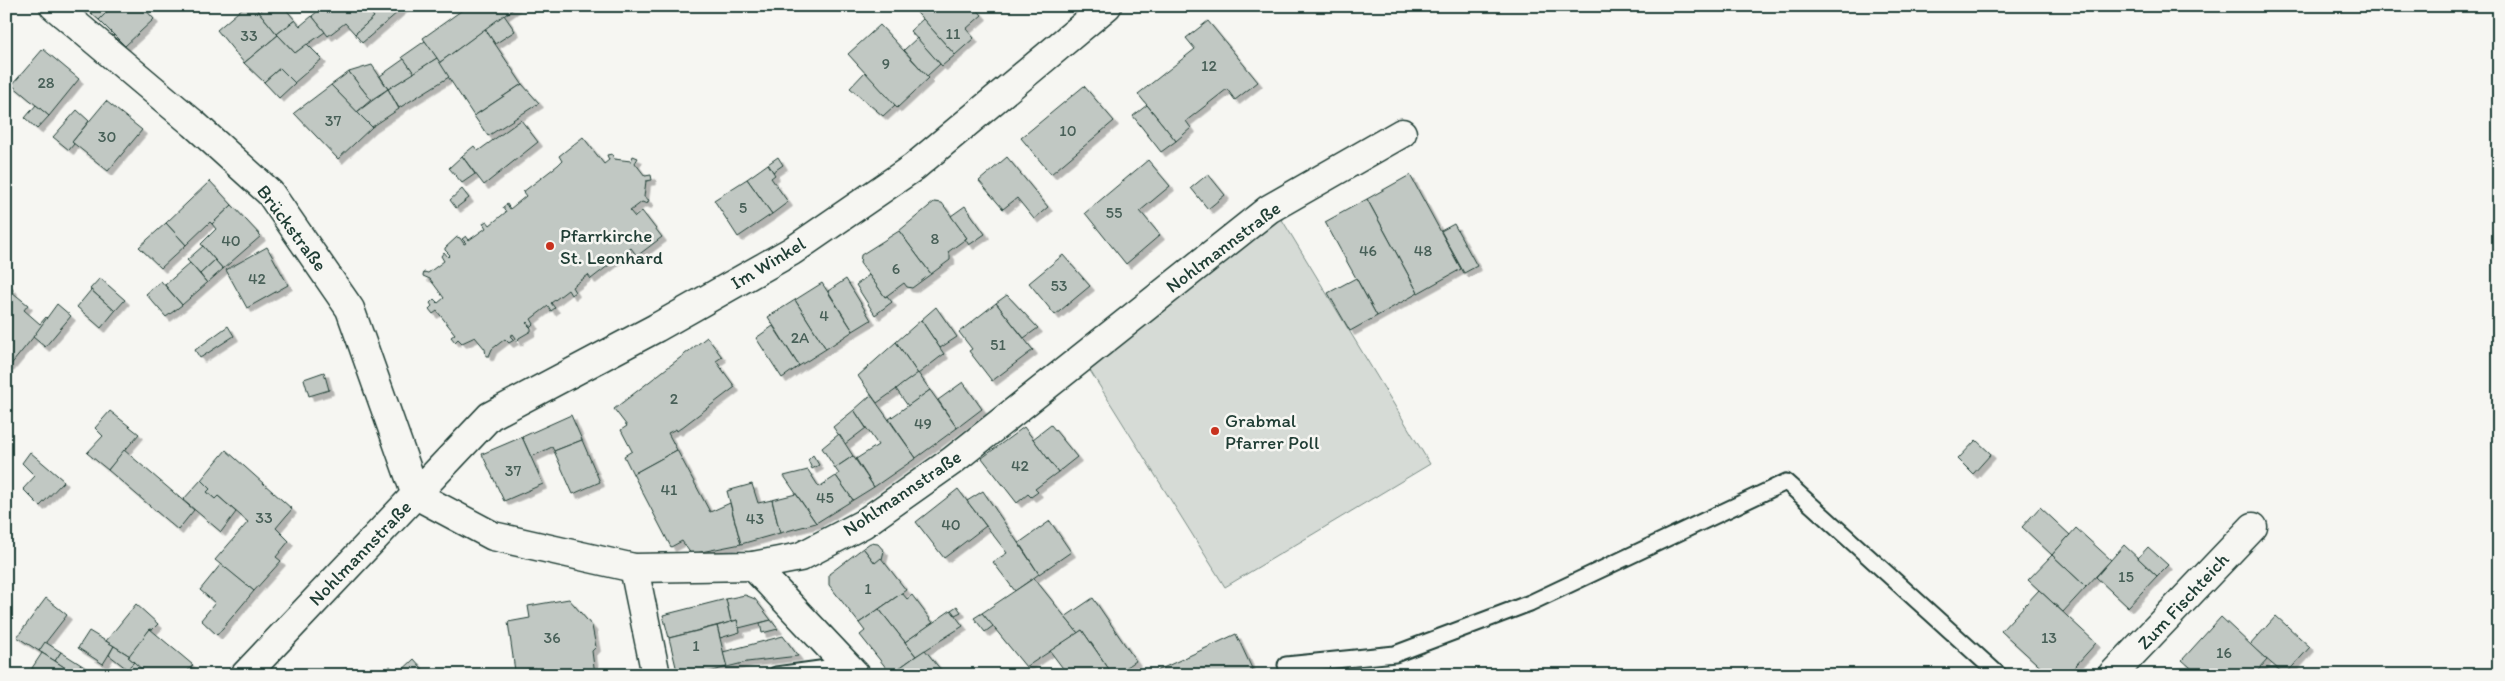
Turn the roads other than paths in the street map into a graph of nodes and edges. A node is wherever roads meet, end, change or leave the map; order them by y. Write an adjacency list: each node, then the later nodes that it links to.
1 (54, 6): 4 (street, Brückstraße)
2 (1107, 6): 4 (street, Im Winkel)
3 (1402, 132): 6 (street, Nohlmannstraße)
4 (416, 495): 7 (street, Nohlmannstraße); 10 (street, Nohlmannstraße)
5 (2253, 527): 14 (street, Zum Fischteich)
6 (753, 566): 7 (street, Nohlmannstraße); 9 (street)
7 (634, 568): 11 (street)
8 (1286, 665): 13 (lane)
9 (852, 670): 12 (lane)
10 (245, 675)
11 (656, 675)
12 (776, 675)
13 (1999, 675)
14 (2112, 675)

